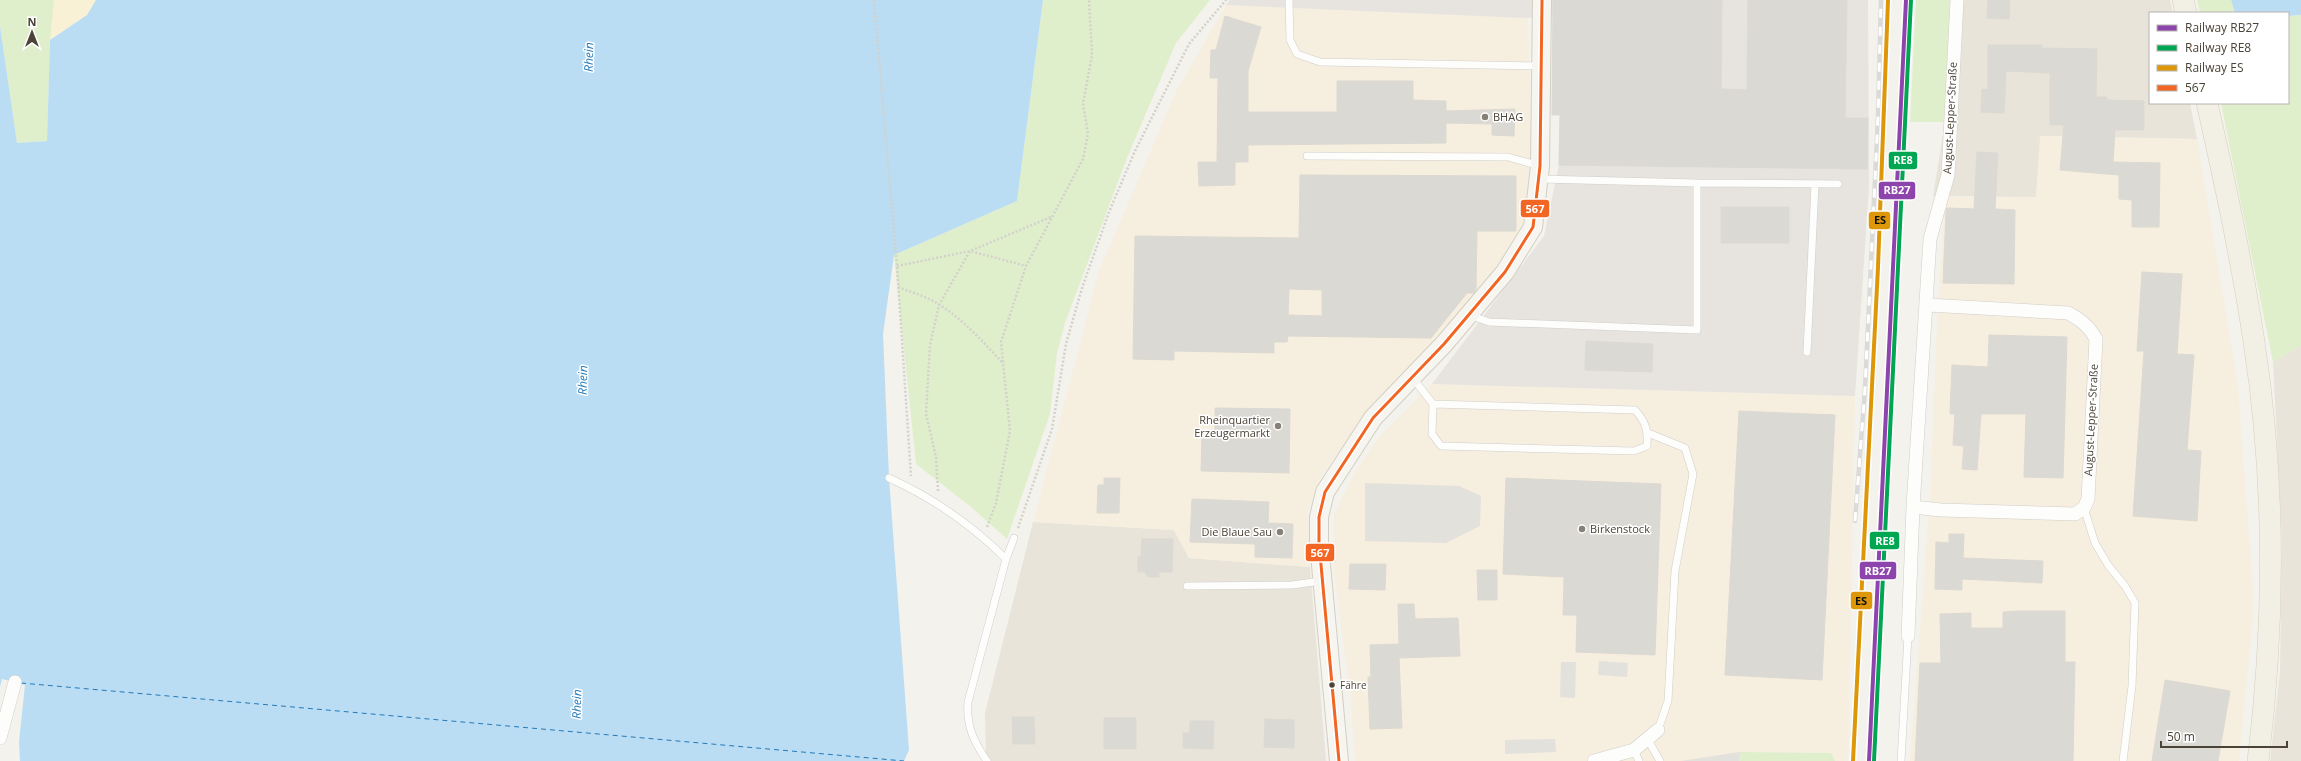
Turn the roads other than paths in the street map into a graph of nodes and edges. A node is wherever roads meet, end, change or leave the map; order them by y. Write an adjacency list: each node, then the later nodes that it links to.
1 (1289, 0): 6 (lane)
2 (1542, 0): 6 (street)
3 (1957, 0): 13 (street, August-Lepper-Straße)
4 (2183, 0): 5 (main road)
5 (2186, 12)
6 (1541, 66): 9 (street)
7 (2206, 104): 38 (main road)
8 (1307, 156): 9 (lane)
9 (1539, 172): 10 (lane); 14 (street)
10 (1697, 183): 11 (lane); 14 (lane)
11 (1815, 184): 12 (lane); 15 (lane)
12 (1838, 184)
13 (1928, 305): 20 (street, August-Lepper-Straße); 21 (street, August-Lepper-Straße)
14 (1469, 315): 16 (street)
15 (1807, 352)
16 (1412, 377): 17 (lane); 24 (street)
17 (1432, 404): 18 (lane); 18 (lane)
18 (1648, 432): 28 (lane)
19 (889, 478): 23 (lane)
20 (1913, 507): 21 (street); 26 (street, August-Lepper-Straße)
21 (2084, 508): 37 (lane)
22 (1014, 538): 23 (lane)
23 (1006, 559): 32 (lane)
24 (1321, 581): 25 (lane); 33 (street)
25 (1186, 586)
26 (1908, 636): 36 (lane)
27 (15, 682): 29 (street)
28 (1658, 730): 30 (street)
29 (0, 738)
30 (1648, 740): 31 (street); 35 (lane)
31 (1637, 756): 34 (street)
32 (987, 761)
33 (1340, 761)
34 (1594, 761)
35 (1660, 761)
36 (1901, 761)
37 (2123, 761)
38 (2258, 761)

